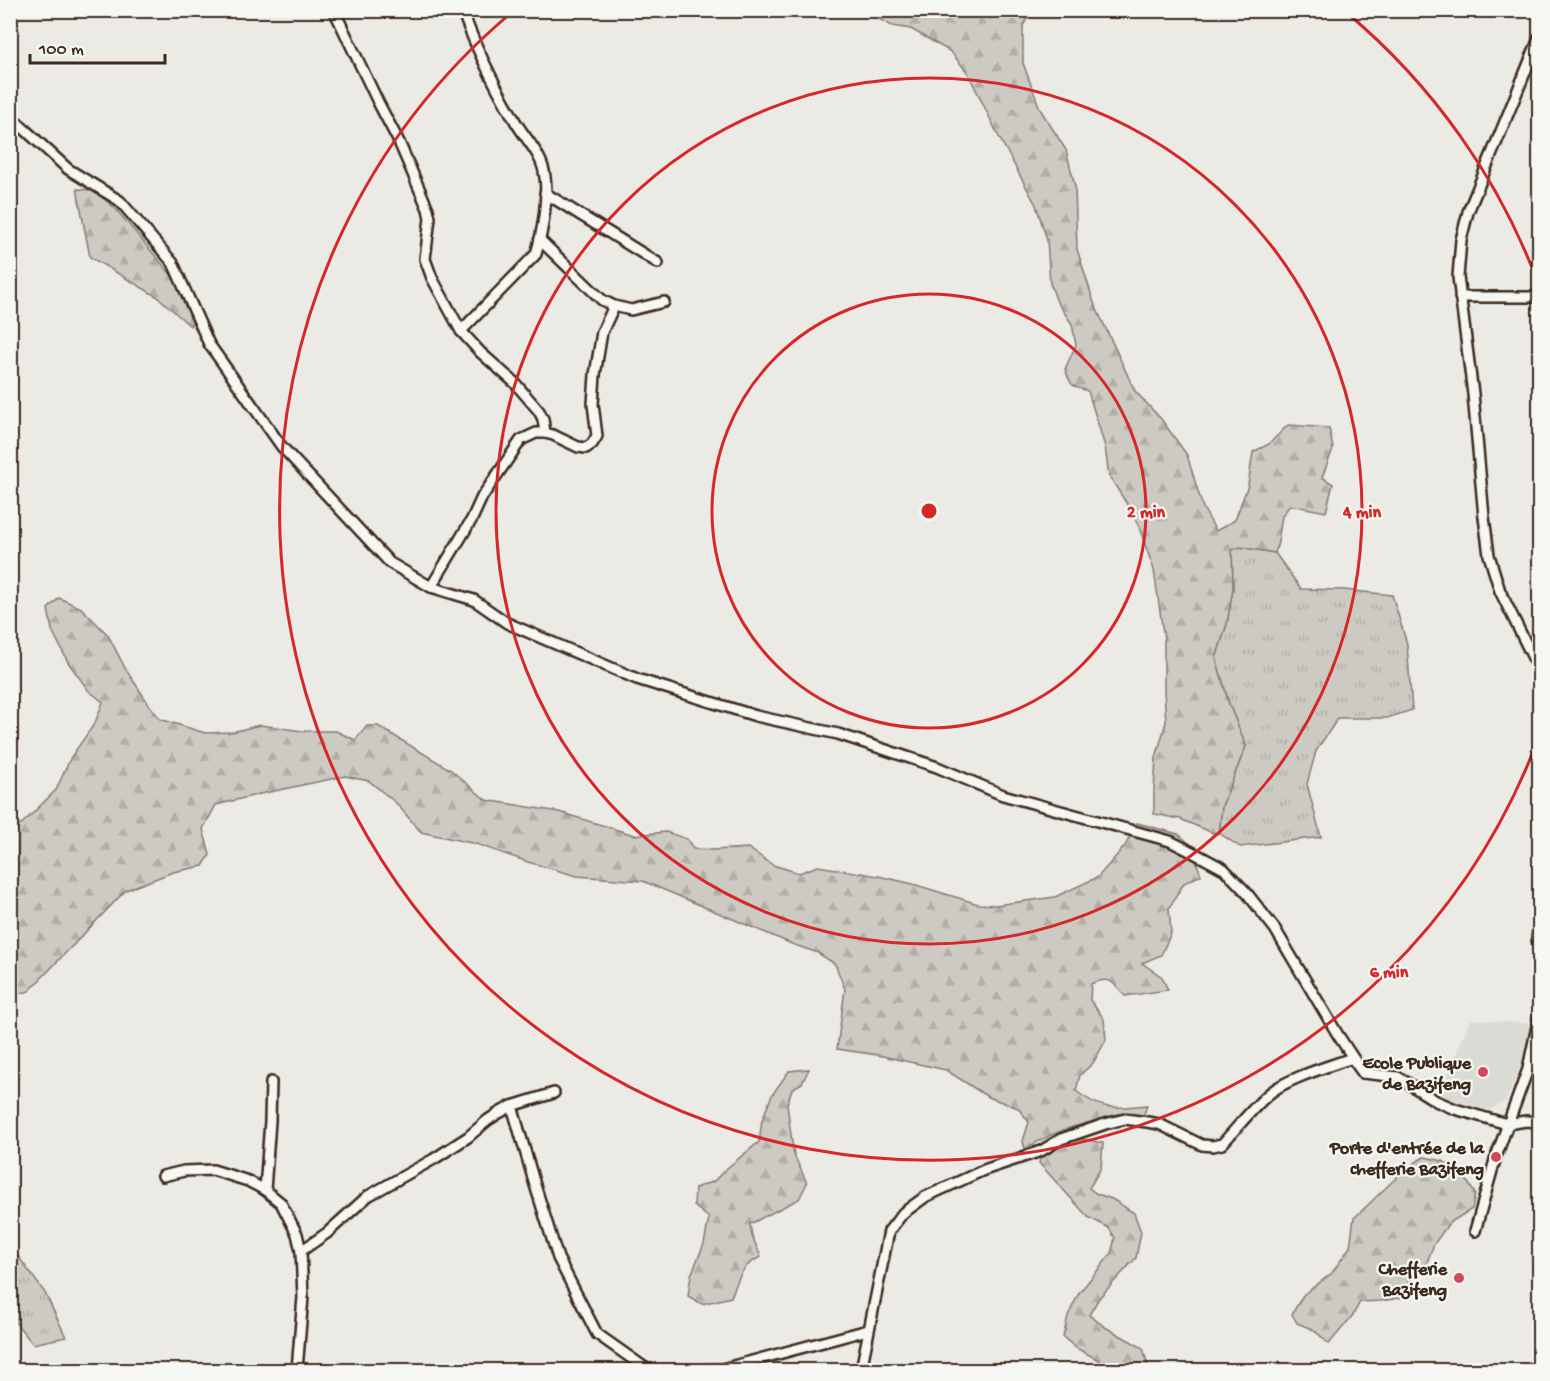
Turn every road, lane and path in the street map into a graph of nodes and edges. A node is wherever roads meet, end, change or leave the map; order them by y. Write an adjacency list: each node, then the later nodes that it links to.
1 (334, 10): 12 (street)
2 (462, 10): 5 (street)
3 (1539, 36): 8 (street)
4 (10, 116): 14 (street)
5 (545, 193): 6 (street); 7 (street)
6 (540, 240): 11 (street); 12 (street)
7 (658, 263)
8 (1460, 297): 9 (street); 15 (street)
9 (1539, 297)
10 (664, 302): 11 (street)
11 (614, 306): 13 (street)
12 (461, 331): 13 (street)
13 (545, 433): 14 (street)
14 (431, 587): 19 (street)
15 (1539, 672)
16 (1539, 923): 17 (street)
17 (1539, 957)
18 (1539, 1012): 24 (street)
19 (1363, 1073): 24 (street); 29 (street)
20 (271, 1082): 26 (street)
21 (554, 1093): 22 (street)
22 (512, 1107): 28 (street); 31 (street)
23 (1539, 1122): 24 (street)
24 (1507, 1125): 27 (street)
25 (163, 1176): 26 (street)
26 (264, 1190): 28 (street)
27 (1475, 1231)
28 (300, 1251): 30 (street)
29 (868, 1330): 32 (street); 33 (street)
30 (297, 1371)
31 (648, 1371)
32 (699, 1371)
33 (861, 1371)

